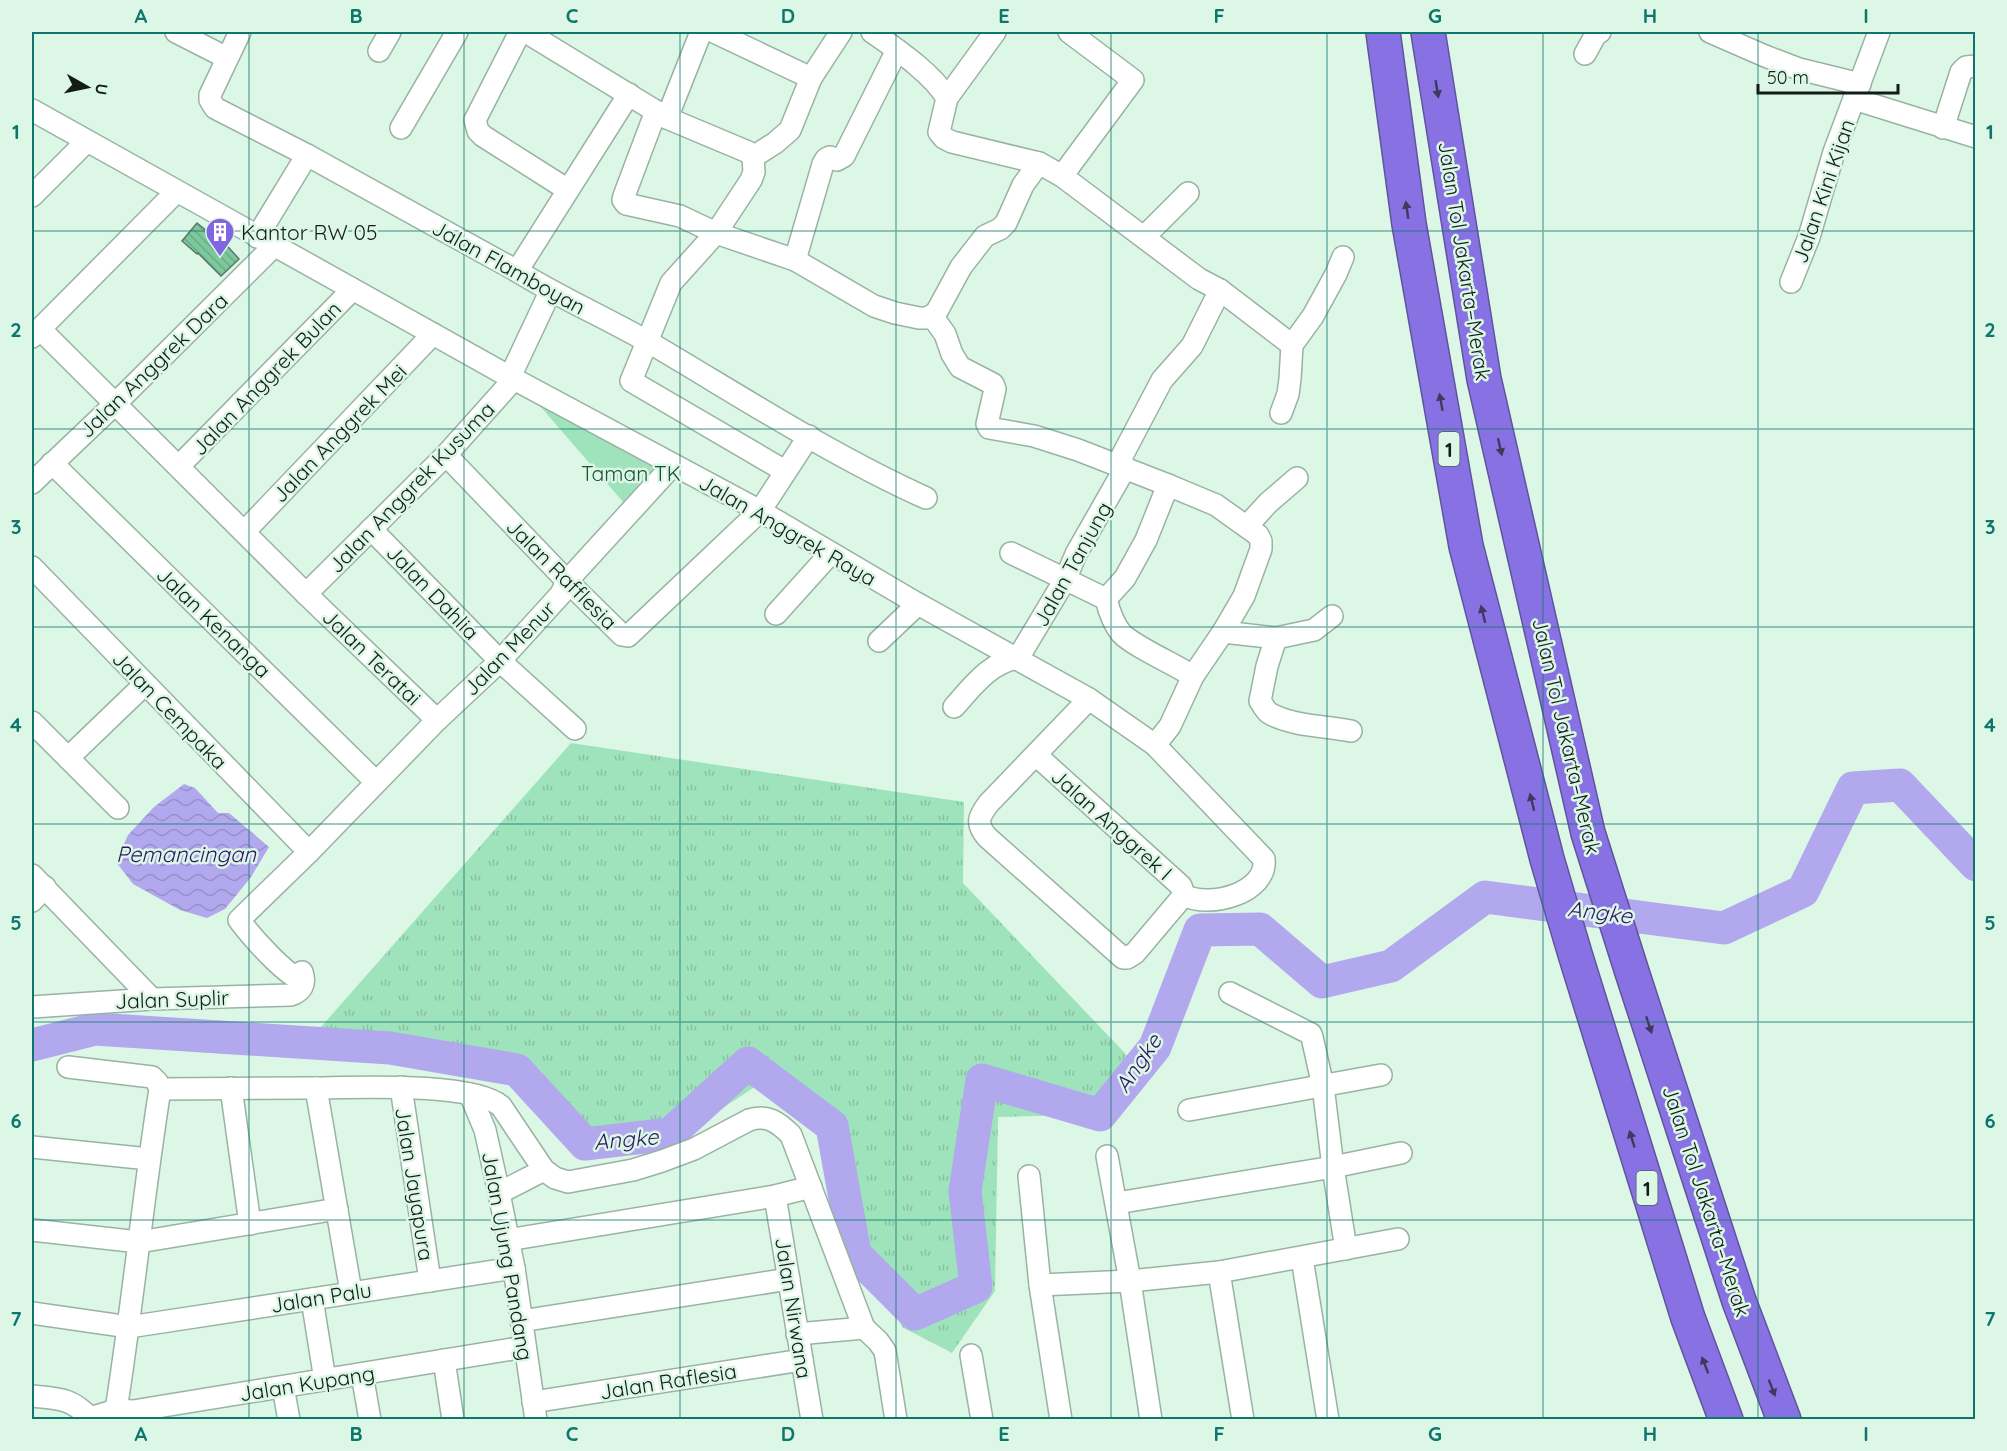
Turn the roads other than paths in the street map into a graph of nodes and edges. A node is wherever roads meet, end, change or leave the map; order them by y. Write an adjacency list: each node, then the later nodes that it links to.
1 (176, 32): 21 (street)
2 (240, 32): 21 (street)
3 (390, 32): 19 (street)
4 (457, 32): 29 (street)
5 (520, 32): 37 (street)
6 (526, 32): 25 (street)
7 (701, 32): 28 (street)
8 (714, 32): 23 (street)
9 (841, 32): 23 (street)
10 (872, 32): 18 (street)
11 (995, 32): 26 (street)
12 (1069, 32): 36 (street)
13 (1383, 32): 172 (highway, 1, one-way to 13)
14 (1428, 32): 173 (highway, Jalan Tol Jakarta–Merak, one-way to 173)
15 (1600, 32): 20 (street)
16 (1710, 32): 24 (street)
17 (1879, 32): 24 (street, Jalan Kini Kijan)
18 (897, 50): 26 (street); 45 (street)
19 (379, 51)
20 (1585, 54)
21 (227, 58): 33 (street, Jalan Flamboyan)
22 (1976, 66): 30 (street)
23 (811, 78): 34 (street)
24 (1857, 92): 30 (street); 47 (street, Jalan Kini Kijan)
25 (629, 94): 28 (street); 37 (street)
26 (947, 98): 35 (street)
27 (32, 110): 32 (street, Jalan Anggrek Raya)
28 (662, 114): 34 (street); 41 (street)
29 (401, 128)
30 (1943, 128): 31 (street)
31 (1976, 137)
32 (86, 142): 38 (street, Jalan Anggrek Raya); 40 (street)
33 (307, 155): 43 (street, Jalan Anggrek Dara); 46 (street, Jalan Flamboyan)
34 (753, 157): 41 (street)
35 (1039, 163): 36 (street); 51 (street)
36 (1062, 176): 42 (street)
37 (568, 190): 46 (street)
38 (176, 192): 43 (street, Jalan Anggrek Raya); 52 (street)
39 (1188, 193): 42 (street)
40 (32, 196)
41 (716, 232): 45 (street); 54 (street)
42 (1144, 237): 49 (street)
43 (265, 242): 48 (street, Jalan Anggrek Raya); 57 (street, Jalan Anggrek Dara)
44 (1343, 257): 55 (street)
45 (795, 260): 51 (street)
46 (517, 272): 50 (street, Jalan Flamboyan)
47 (1791, 282)
48 (352, 290): 53 (street, Jalan Anggrek Raya); 63 (street, Jalan Anggrek Bulan)
49 (1220, 290): 55 (street); 64 (street)
50 (550, 292): 54 (street, Jalan Flamboyan); 56 (street, Jalan Anggrek Kusuma)
51 (932, 316): 64 (street)
52 (36, 333): 57 (street, Jalan Teratai)
53 (433, 334): 56 (street, Jalan Anggrek Raya); 73 (street, Jalan Anggrek Mei)
54 (646, 341): 59 (street, Jalan Flamboyan); 65 (street)
55 (1292, 345): 58 (street)
56 (512, 378): 60 (street, Jalan Anggrek Kusuma); 62 (street, Jalan Anggrek Raya)
57 (116, 403): 61 (street, Jalan Anggrek Dara); 63 (street, Jalan Teratai)
58 (1281, 413)
59 (809, 436): 65 (street); 69 (street, Jalan Flamboyan)
60 (446, 455): 72 (street, Jalan Anggrek Kusuma); 78 (street, Jalan Rafflesia)
61 (52, 463): 67 (street, Jalan Anggrek Dara); 100 (street, Jalan Kenanga)
62 (673, 465): 70 (street, Jalan Anggrek Raya); 78 (street, Jalan Menur)
63 (179, 466): 73 (street, Jalan Teratai)
64 (1125, 468): 68 (street); 77 (street, Jalan Tanjung)
65 (785, 471): 70 (street)
66 (1297, 478): 71 (street)
67 (32, 483)
68 (1168, 485): 71 (street); 80 (street)
69 (926, 498)
70 (760, 511): 75 (street, Jalan Anggrek Raya); 78 (street, Jalan Rafflesia)
71 (1247, 525): 84 (street)
72 (371, 529): 79 (street, Jalan Anggrek Kusuma); 88 (street, Jalan Dahlia)
73 (245, 531): 79 (street, Jalan Teratai)
74 (1011, 553): 77 (street)
75 (830, 554): 81 (street, Jalan Anggrek Raya); 82 (street)
76 (32, 567): 90 (street, Jalan Cempaka)
77 (1066, 578): 80 (street); 87 (street, Jalan Tanjung)
78 (567, 581): 88 (street, Jalan Menur)
79 (306, 594): 93 (street, Jalan Teratai)
80 (1106, 599): 89 (street)
81 (918, 604): 86 (street); 87 (street, Jalan Anggrek Raya)
82 (776, 614)
83 (1332, 616): 85 (street)
84 (1223, 632): 85 (street); 89 (street)
85 (1276, 638): 96 (street)
86 (879, 641)
87 (1018, 658): 91 (street, Jalan Anggrek Raya); 92 (street)
88 (500, 661): 93 (street, Jalan Menur); 95 (street, Jalan Dahlia)
89 (1193, 676): 97 (street)
90 (145, 684): 99 (street); 102 (street, Jalan Cempaka)
91 (1089, 699): 97 (street, Jalan Anggrek Raya); 98 (street)
92 (954, 707)
93 (437, 720): 100 (street, Jalan Teratai)
94 (32, 722): 99 (street)
95 (574, 729)
96 (1351, 731)
97 (1155, 745): 104 (street, Jalan Anggrek Raya)
98 (1036, 755): 104 (street, Jalan Anggrek I); 104 (street)
99 (68, 758): 101 (street)
100 (376, 782): 102 (street, Jalan Teratai)
101 (118, 808)
102 (309, 852): 105 (street, Jalan Teratai)
103 (36, 888): 107 (street)
104 (1184, 895)
105 (242, 917): 107 (street, Jalan Suplir)
106 (1230, 993): 111 (street)
107 (153, 999): 108 (street, Jalan Suplir)
108 (32, 1007)
109 (68, 1067): 115 (street)
110 (1381, 1075): 111 (street)
111 (1323, 1086): 117 (street); 122 (street)
112 (401, 1087): 114 (street); 116 (street); 140 (street, Jalan Jayapura)
113 (231, 1088): 114 (street); 115 (street); 130 (street)
114 (316, 1088): 129 (street)
115 (160, 1089): 121 (street)
116 (470, 1094): 123 (street); 126 (street, Jalan Ujung Pandang)
117 (1189, 1110)
118 (32, 1147): 121 (street)
119 (1401, 1154): 122 (street)
120 (1107, 1156): 128 (street)
121 (149, 1159): 134 (street)
122 (1332, 1167): 128 (street); 135 (street)
123 (544, 1170): 125 (street); 126 (street)
124 (1029, 1176): 142 (street)
125 (811, 1187): 127 (street); 148 (street)
126 (499, 1193): 133 (street, Jalan Ujung Pandang)
127 (775, 1196): 133 (street); 139 (street, Jalan Nirwana)
128 (1117, 1203): 141 (street)
129 (337, 1209): 130 (street); 143 (street)
130 (250, 1224): 134 (street)
131 (32, 1230): 134 (street)
132 (1398, 1239): 135 (street)
133 (508, 1240): 137 (street, Jalan Ujung Pandang)
134 (139, 1242): 147 (street)
135 (1347, 1249): 136 (street)
136 (1302, 1258): 138 (street); 171 (street)
137 (514, 1268): 140 (street, Jalan Palu); 146 (street, Jalan Ujung Pandang)
138 (1219, 1272): 141 (street); 170 (street)
139 (789, 1279): 146 (street); 149 (street, Jalan Nirwana)
140 (430, 1281): 143 (street, Jalan Palu)
141 (1130, 1281): 142 (street); 169 (street)
142 (1040, 1284): 168 (street)
143 (351, 1292): 144 (street, Jalan Palu)
144 (312, 1299): 147 (street, Jalan Palu); 155 (street)
145 (32, 1313): 147 (street, Jalan Palu)
146 (521, 1321): 150 (street, Jalan Ujung Pandang)
147 (129, 1326): 158 (street)
148 (864, 1328): 149 (street); 166 (street)
149 (797, 1334): 153 (street, Jalan Nirwana)
150 (525, 1347): 152 (street, Jalan Kupang); 160 (street, Jalan Ujung Pandang)
151 (971, 1355): 167 (street)
152 (444, 1360): 154 (street, Jalan Kupang); 164 (street)
153 (802, 1360): 160 (street, Jalan Raflesia); 165 (street, Jalan Nirwana)
154 (363, 1374): 155 (street, Jalan Kupang); 163 (street)
155 (325, 1380): 156 (street, Jalan Kupang)
156 (283, 1387): 159 (street, Jalan Kupang); 162 (street)
157 (32, 1396): 161 (street)
158 (116, 1410): 159 (street, Jalan Kupang); 161 (street, Jalan Kupang)
159 (201, 1410)
160 (535, 1411)
161 (90, 1419)
162 (289, 1419)
163 (370, 1419)
164 (453, 1419)
165 (812, 1419)
166 (896, 1419)
167 (982, 1419)
168 (1061, 1419)
169 (1151, 1419)
170 (1243, 1419)
171 (1328, 1419)
172 (1726, 1419)
173 (1784, 1419)

